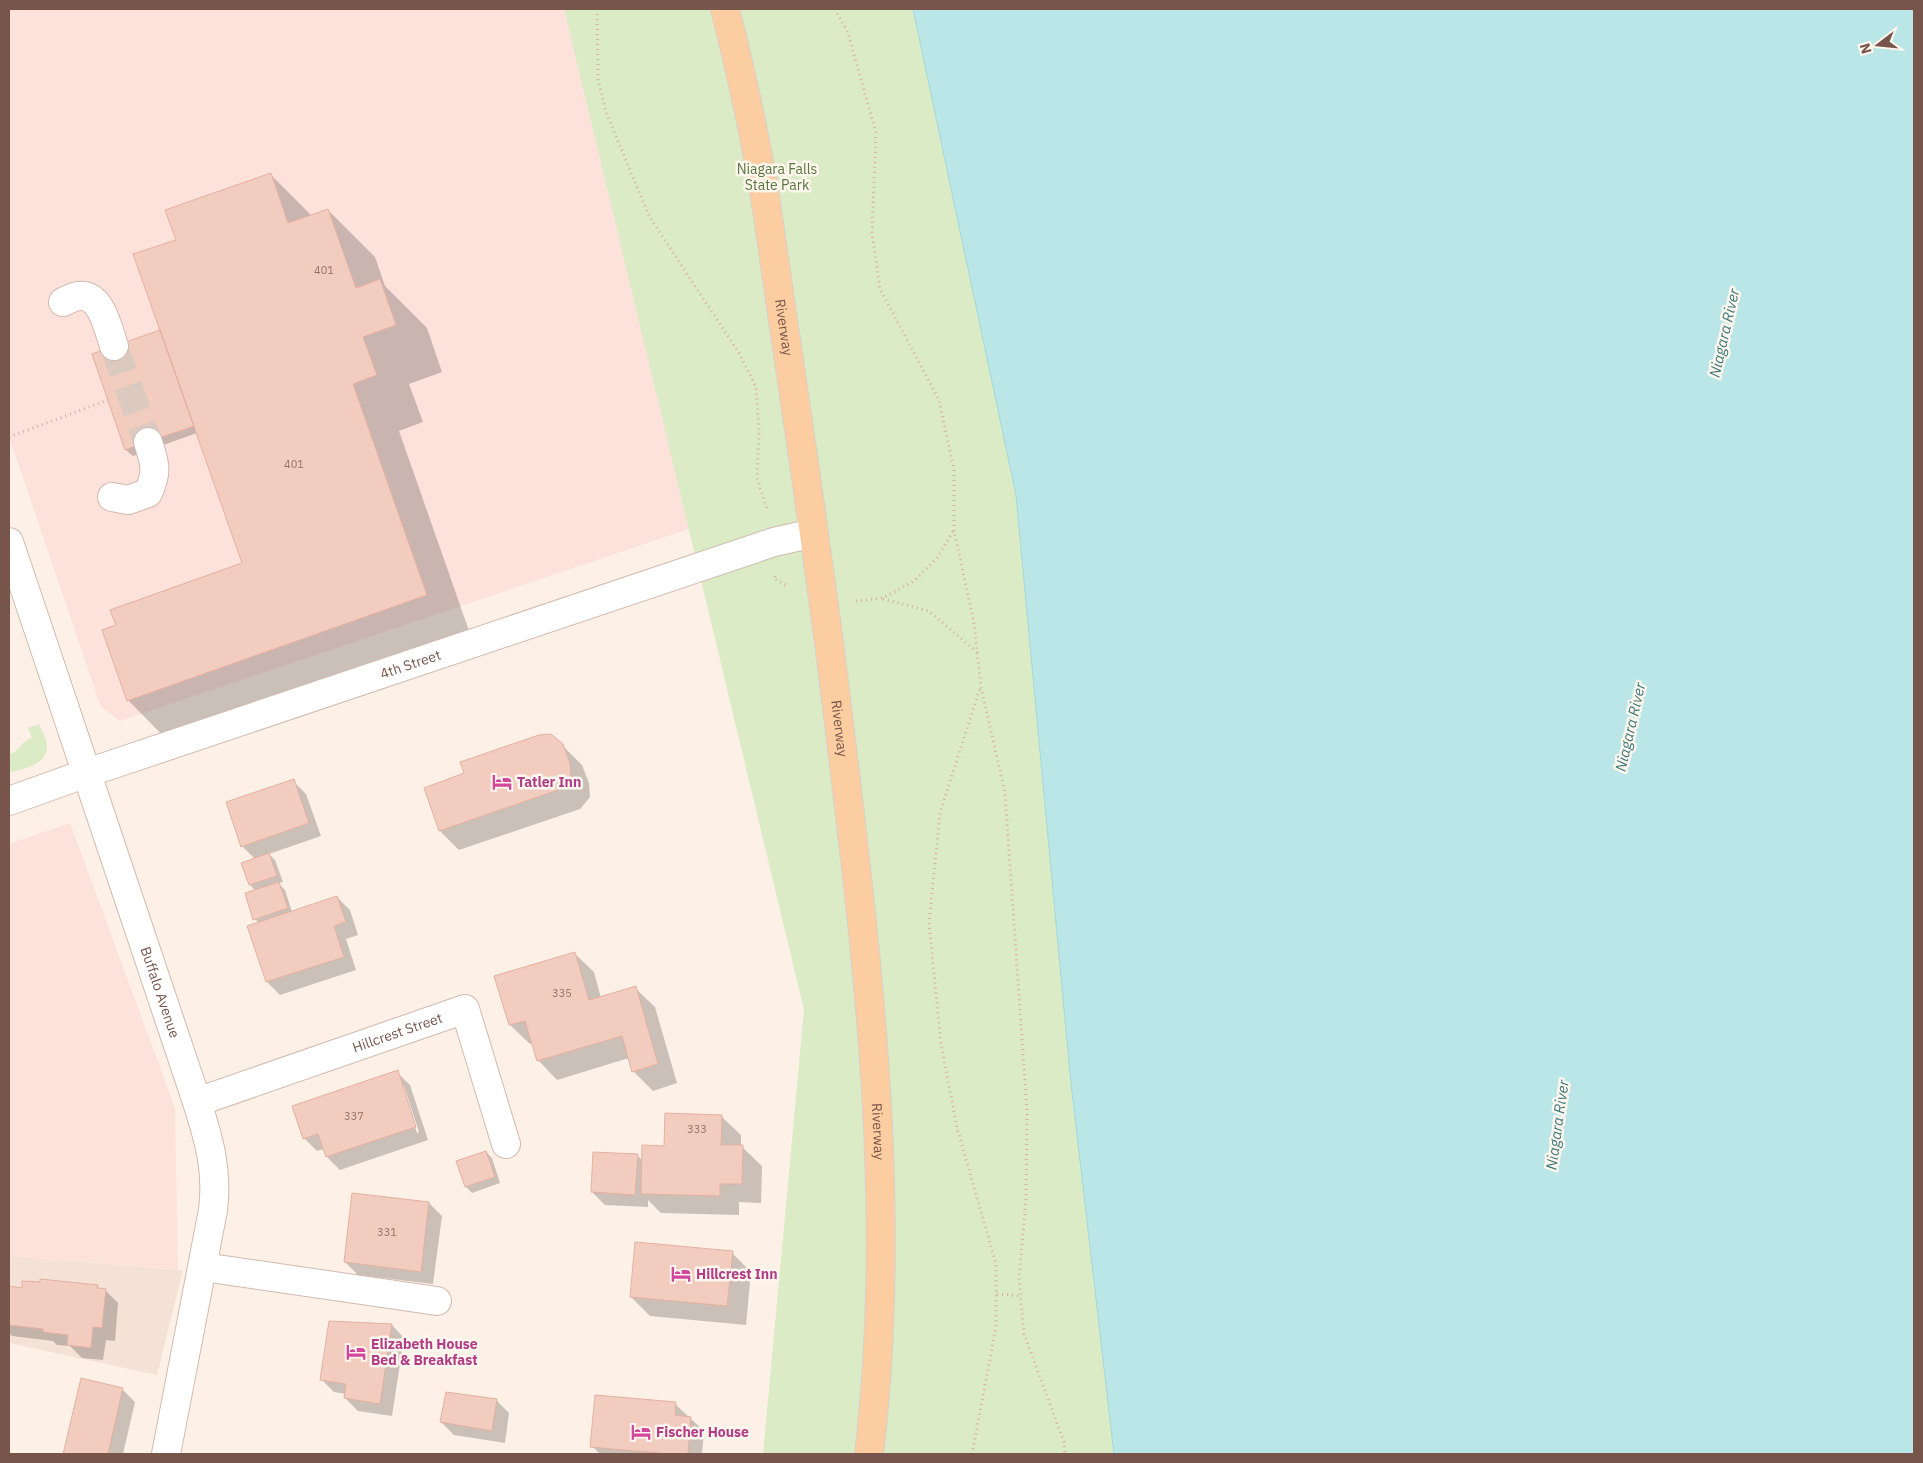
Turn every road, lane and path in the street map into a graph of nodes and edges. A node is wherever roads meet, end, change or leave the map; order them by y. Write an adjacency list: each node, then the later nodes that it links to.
1 (597, 9): 10 (path)
2 (726, 9): 12 (main road, Riverway)
3 (834, 9): 11 (path)
4 (63, 302): 5 (street)
5 (114, 346)
6 (108, 400): 7 (path)
7 (9, 437)
8 (148, 442): 9 (street)
9 (112, 497)
10 (771, 518)
11 (954, 530): 14 (path); 16 (path)
12 (814, 533): 18 (street, 4th Street); 27 (main road, Riverway)
13 (9, 542): 18 (street, Buffalo Avenue)
14 (883, 598): 15 (path); 16 (path)
15 (853, 602)
16 (977, 652): 17 (path)
17 (981, 688): 23 (path); 24 (path)
18 (87, 773): 19 (street, 4th Street); 20 (street, Buffalo Avenue)
19 (9, 802)
20 (197, 1102): 21 (street, Hillcrest Street); 22 (street, Buffalo Avenue)
21 (506, 1144)
22 (203, 1267): 25 (street); 26 (street, Buffalo Avenue)
23 (997, 1294): 24 (path); 28 (path)
24 (1020, 1296): 29 (path)
25 (437, 1301)
26 (166, 1454)
27 (869, 1454)
28 (972, 1454)
29 (1065, 1454)

